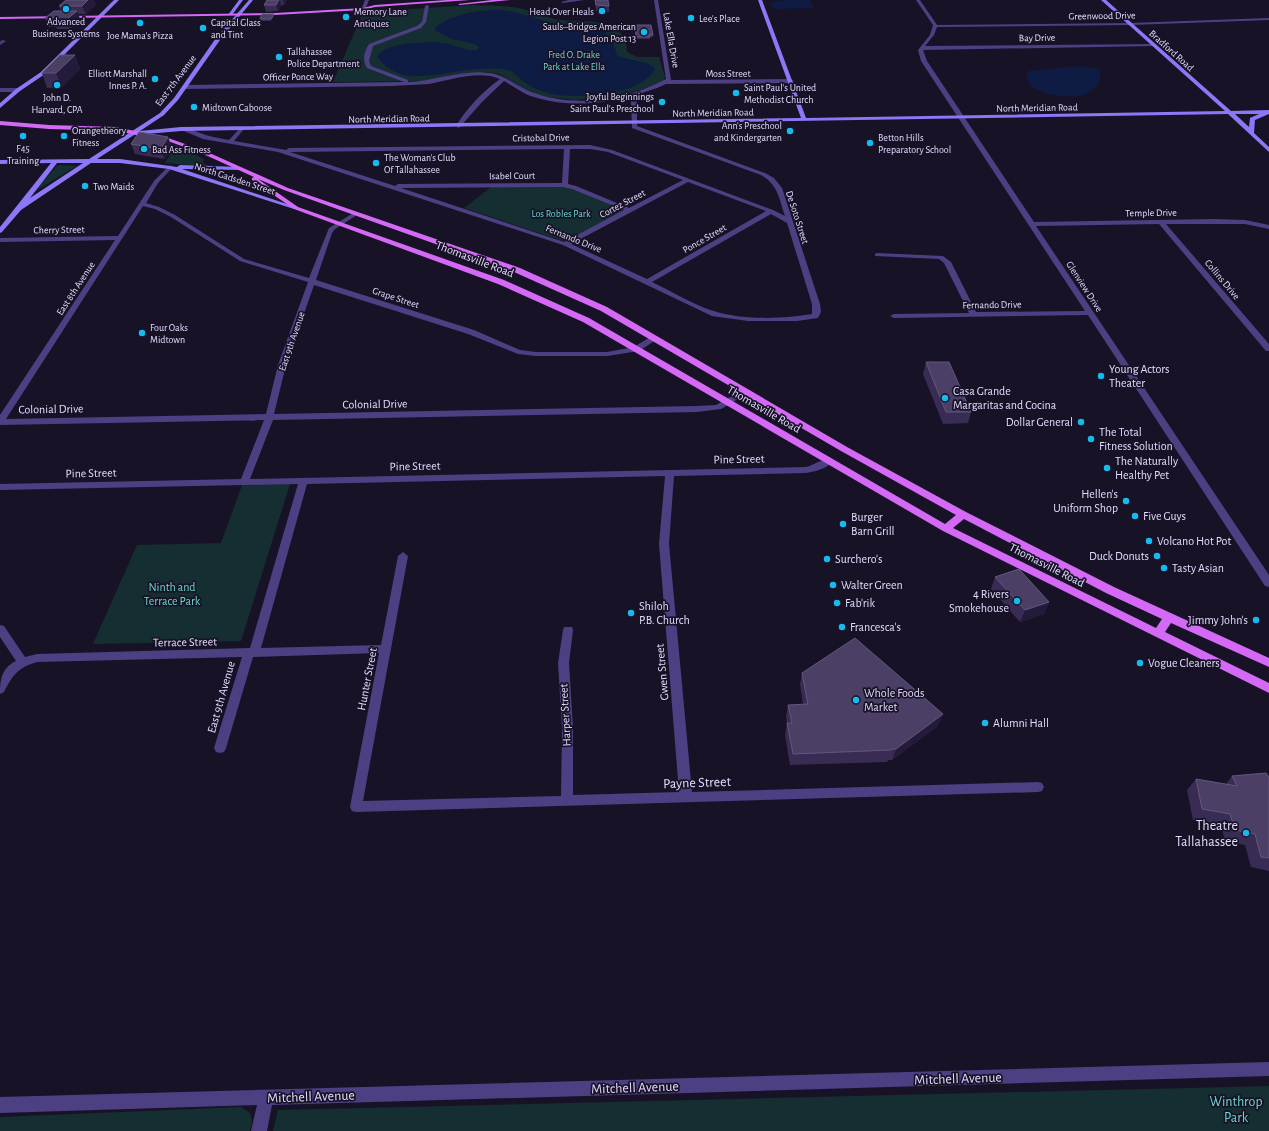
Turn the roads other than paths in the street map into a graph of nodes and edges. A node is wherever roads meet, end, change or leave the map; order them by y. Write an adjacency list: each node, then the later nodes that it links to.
1 (117, 0): 17 (street)
2 (251, 0): 11 (street); 16 (street, East 7th Avenue)
3 (367, 0): 14 (street)
4 (468, 0): 13 (main road)
5 (508, 0): 13 (main road)
6 (582, 0): 12 (street)
7 (656, 0): 26 (street, Lake Ella Drive)
8 (760, 0): 25 (street)
9 (918, 0): 21 (street)
10 (1103, 0): 20 (street, Bradford Road)
11 (240, 1): 15 (street)
12 (563, 2)
13 (428, 5): 14 (main road); 27 (street)
14 (363, 9): 16 (main road)
15 (230, 14): 16 (main road); 17 (main road)
16 (238, 14): 28 (street, East 7th Avenue)
17 (99, 17): 18 (main road); 30 (street)
18 (0, 18)
19 (1269, 19): 20 (street, Greenwood Drive)
20 (1130, 24): 21 (street, Greenwood Drive); 22 (street, Bradford Road)
21 (936, 26): 23 (street)
22 (1154, 45): 23 (street, Bay Drive); 33 (street, Bradford Road)
23 (921, 48): 36 (street, Glenview Drive)
24 (504, 79): 27 (street, Lake Ella Drive); 31 (street, Lake Ella Drive); 40 (street)
25 (791, 81): 26 (street, Moss Street); 37 (street)
26 (665, 82): 31 (street, Lake Ella Drive)
27 (411, 83): 28 (street, Officer Ponce Way)
28 (185, 87): 35 (street, East 7th Avenue)
29 (0, 90): 30 (street)
30 (18, 90): 32 (street)
31 (630, 95): 39 (street)
32 (0, 106)
33 (1230, 112): 34 (street, North Meridian Road); 36 (street, North Meridian Road); 44 (street, Bradford Road)
34 (1268, 112): 44 (street)
35 (162, 114): 41 (street, North Meridian Road); 43 (street, East 7th Avenue)
36 (962, 117): 37 (street, North Meridian Road); 67 (street, Glenview Drive)
37 (804, 120): 39 (street, North Meridian Road)
38 (0, 123): 43 (main road, Thomasville Road)
39 (633, 123): 40 (street, North Meridian Road); 64 (street, De Soto Street)
40 (459, 126): 42 (street, North Meridian Road)
41 (184, 129): 42 (street, North Meridian Road); 43 (street, North Meridian Road); 45 (street); 46 (street, Fernando Drive)
42 (241, 129): 46 (street)
43 (134, 133): 45 (main road, Thomasville Road); 50 (street, East 7th Avenue)
44 (1251, 133): 49 (street, Bradford Road)
45 (166, 138): 54 (main road, Thomasville Road)
46 (231, 141): 48 (street, Fernando Drive)
47 (567, 147): 48 (street, Cristobal Drive); 55 (street, Cristobal Drive); 56 (street)
48 (279, 150): 57 (street, Fernando Drive)
49 (1269, 150)
50 (92, 160): 51 (street, North Gadsden Street); 53 (street, North Gadsden Street); 59 (street, East 7th Avenue)
51 (56, 161): 52 (street, North Gadsden Street); 59 (street, East 7th Avenue)
52 (0, 162)
53 (170, 167): 54 (street); 58 (street, East 8th Avenue); 60 (street, North Gadsden Street)
54 (240, 169): 60 (main road, Thomasville Road); 63 (main road, Thomasville Road)
55 (688, 180): 61 (street, Cortez Street); 62 (street, Cristobal Drive)
56 (565, 185): 57 (street, Isabel Court); 61 (street, Isabel Court)
57 (390, 186): 72 (street, Fernando Drive)
58 (142, 204): 70 (street, East 8th Avenue); 76 (street, Grape Street)
59 (19, 208): 69 (street, East 7th Avenue)
60 (296, 208): 66 (main road, Thomasville Road)
61 (630, 210): 72 (street, Cortez Street)
62 (771, 211): 64 (street, Cristobal Drive); 77 (street, Ponce Street)
63 (355, 214): 66 (street, East 9th Avenue); 73 (main road, Thomasville Road)
64 (790, 222): 80 (street, De Soto Street)
65 (1161, 222): 67 (street, Temple Drive); 68 (street, Temple Drive); 84 (street, Collins Drive)
66 (339, 224): 75 (main road, Thomasville Road); 76 (street, East 9th Avenue)
67 (1032, 224): 78 (street, Glenview Drive)
68 (1269, 227)
69 (0, 231)
70 (119, 238): 71 (street, Cherry Street); 88 (street, East 8th Avenue)
71 (0, 240)
72 (565, 244): 77 (street, Fernando Drive)
73 (453, 248): 75 (main road); 82 (main road, Thomasville Road)
74 (877, 255): 79 (street)
75 (438, 258): 83 (main road, Thomasville Road)
76 (312, 281): 83 (street, Grape Street); 87 (street, East 9th Avenue)
77 (648, 282): 80 (street, Fernando Drive)
78 (1091, 313): 79 (street, Fernando Drive); 99 (street, Glenview Drive)
79 (974, 315): 81 (street, Fernando Drive)
80 (815, 316)
81 (894, 316)
82 (655, 338): 83 (street, Grape Street); 85 (main road, Thomasville Road)
83 (636, 349): 86 (main road, Thomasville Road)
84 (1269, 349)
85 (746, 392): 86 (street, Colonial Drive); 89 (main road, Thomasville Road)
86 (727, 403): 87 (street, Colonial Drive); 90 (main road, Thomasville Road)
87 (269, 418): 88 (street, Colonial Drive); 94 (street, East 9th Avenue)
88 (0, 422)
89 (862, 459): 92 (main road); 96 (main road, Thomasville Road)
90 (829, 461): 91 (street, Pine Street); 92 (main road, Thomasville Road)
91 (670, 472): 93 (street, Pine Street); 112 (street, Gwen Street)
92 (849, 472): 97 (main road, Thomasville Road)
93 (303, 481): 94 (street, Pine Street); 105 (street, East 9th Avenue)
94 (246, 482): 95 (street, Pine Street)
95 (0, 487)
96 (963, 514): 97 (main road); 100 (main road, Thomasville Road)
97 (946, 528): 103 (main road, Thomasville Road)
98 (403, 556): 104 (street, Hunter Street)
99 (1269, 583)
100 (1169, 617): 103 (main road); 107 (main road, Thomasville Road)
101 (0, 629): 106 (street)
102 (568, 630): 113 (street, Harper Street)
103 (1158, 634): 108 (main road, Thomasville Road)
104 (386, 649): 105 (street, Terrace Street); 114 (street, Hunter Street)
105 (251, 653): 106 (street, Terrace Street); 110 (street, East 9th Avenue)
106 (23, 662): 109 (street, Terrace Street)
107 (1269, 663)
108 (1269, 688)
109 (0, 689)
110 (220, 748)
111 (1038, 787): 112 (street, Payne Street)
112 (686, 798): 113 (street, Payne Street)
113 (567, 801): 114 (street, Payne Street)
114 (356, 807)
115 (1269, 1069): 116 (street, Mitchell Avenue)
116 (266, 1097): 117 (street, Mitchell Avenue); 118 (street)
117 (0, 1105)
118 (259, 1131)

